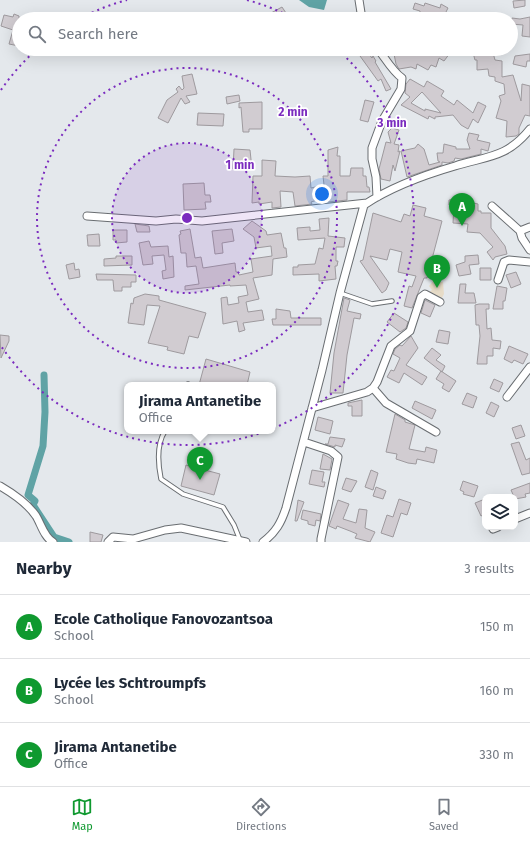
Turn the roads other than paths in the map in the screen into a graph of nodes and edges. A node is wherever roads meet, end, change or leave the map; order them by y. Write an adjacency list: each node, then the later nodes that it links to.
1 (359, 0): 2 (street)
2 (361, 12)
3 (384, 56): 5 (street)
4 (530, 130): 5 (street)
5 (377, 197): 6 (street)
6 (367, 203): 8 (street); 14 (street)
7 (492, 206): 10 (street)
8 (87, 216)
9 (530, 227): 10 (street)
10 (520, 231): 11 (street)
11 (530, 250)
12 (530, 262): 13 (street)
13 (498, 280)
14 (340, 293): 15 (lane); 20 (street)
15 (392, 302)
16 (440, 302): 18 (street)
17 (530, 367): 19 (street)
18 (373, 388): 20 (street); 21 (street)
19 (507, 397)
20 (312, 408): 23 (street)
21 (436, 432)
22 (163, 434): 27 (lane)
23 (304, 442): 30 (street); 31 (street)
24 (0, 486): 28 (street)
25 (530, 513): 26 (street)
26 (518, 518)
27 (243, 541): 29 (street)
28 (53, 542)
29 (108, 542)
30 (263, 542)
31 (322, 542)

